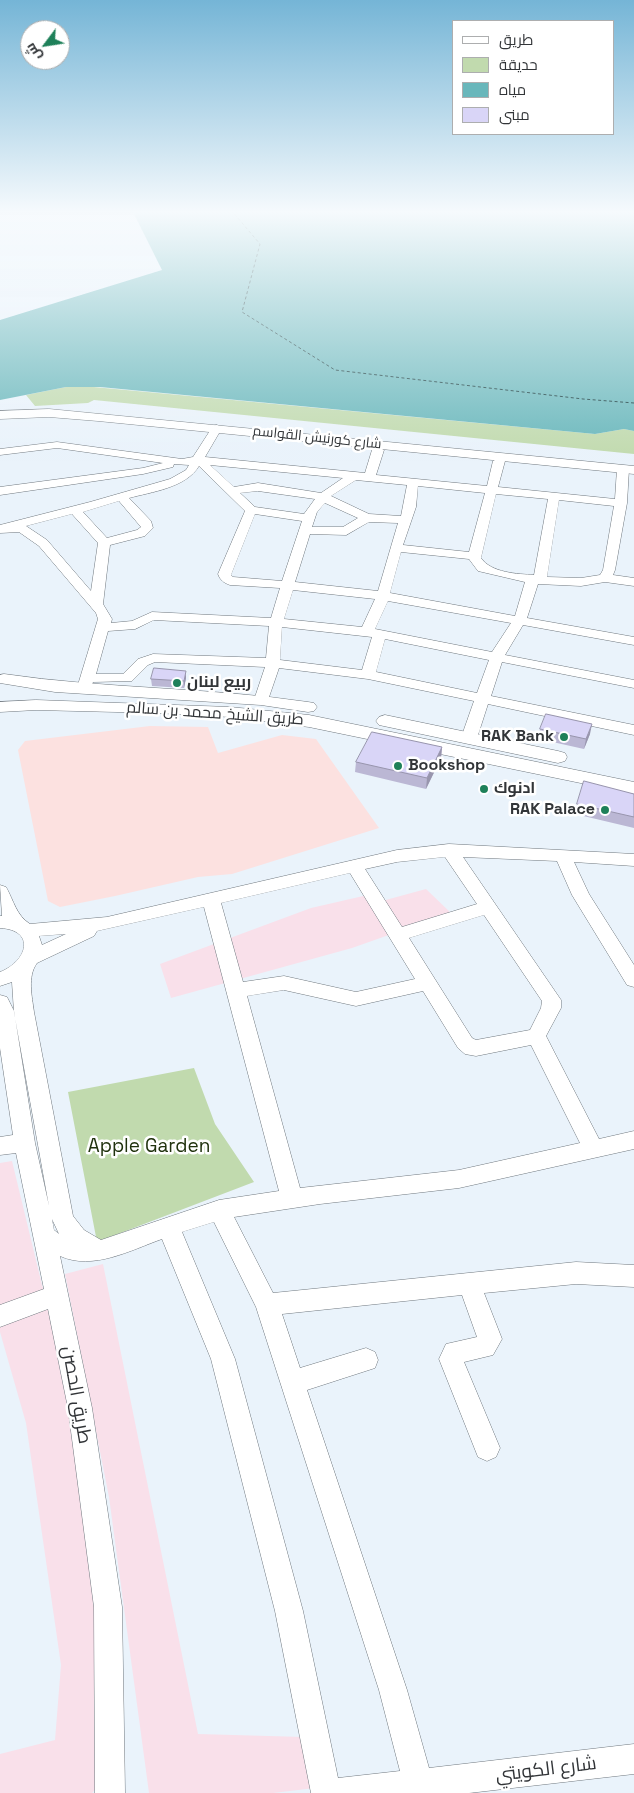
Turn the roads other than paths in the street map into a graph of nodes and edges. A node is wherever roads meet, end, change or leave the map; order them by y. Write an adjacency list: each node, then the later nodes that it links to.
1 (0, 408): 11 (main road, شارع كورنيش القواسم)
2 (0, 415): 3 (main road, شارع كورنيش القواسم)
3 (183, 424): 4 (main road); 5 (main road, شارع كورنيش القواسم)
4 (170, 428)
5 (217, 428): 8 (street); 11 (main road, شارع كورنيش القواسم)
6 (378, 450): 13 (street)
7 (0, 452): 10 (street)
8 (199, 460): 10 (street); 12 (street); 17 (street); 19 (street)
9 (499, 461): 15 (street)
10 (182, 462): 16 (street)
11 (630, 466): 21 (street)
12 (354, 476): 13 (street); 20 (street)
13 (368, 478): 14 (street)
14 (413, 482): 15 (street); 26 (street)
15 (492, 490): 18 (street); 31 (street)
16 (0, 491)
17 (231, 491): 20 (street); 23 (street)
18 (554, 496): 21 (street); 33 (street)
19 (121, 497): 22 (street); 29 (street)
20 (322, 497): 24 (street); 25 (street)
21 (621, 503): 32 (street)
22 (74, 509): 27 (street); 29 (street)
23 (251, 510): 24 (street); 35 (street)
24 (308, 518): 28 (street)
25 (367, 518): 26 (street); 28 (street)
26 (405, 520): 30 (street)
27 (3, 528): 37 (street)
28 (304, 530): 35 (street)
29 (104, 543): 37 (street)
30 (396, 548): 31 (street); 36 (street)
31 (474, 556): 33 (street)
32 (606, 578): 33 (street); 34 (street)
33 (537, 579): 38 (street)
34 (634, 582)
35 (287, 585): 36 (street); 39 (street)
36 (383, 596): 38 (street); 41 (street)
37 (96, 605): 40 (street)
38 (520, 620): 42 (street); 43 (street)
39 (276, 622): 40 (street); 41 (street); 44 (street)
40 (101, 628): 47 (street)
41 (373, 633): 43 (street); 45 (street)
42 (634, 641)
43 (497, 656): 48 (street); 49 (street)
44 (274, 663): 45 (street); 47 (street); 50 (street)
45 (368, 674): 49 (street)
46 (2, 677): 47 (main road, طريق الشيخ محمد بن سالم); 51 (main road)
47 (86, 684): 50 (main road, طريق الشيخ محمد بن سالم)
48 (634, 684)
49 (483, 699): 52 (street); 53 (street)
50 (261, 700): 53 (main road, طريق الشيخ محمد بن سالم)
51 (0, 707): 55 (main road, طريق الشيخ محمد بن سالم)
52 (634, 730)
53 (469, 738): 54 (main road, طريق الشيخ محمد بن سالم)
54 (634, 773)
55 (634, 788)
56 (449, 850): 57 (street); 59 (street); 62 (street)
57 (563, 856): 58 (street); 68 (street)
58 (634, 860)
59 (354, 866): 61 (street); 65 (street)
60 (0, 891): 64 (street)
61 (211, 899): 63 (street); 70 (street)
62 (488, 907): 65 (street); 72 (street)
63 (106, 923): 64 (street); 66 (street)
64 (15, 926): 66 (street)
65 (397, 935): 69 (street)
66 (28, 962): 67 (street); 81 (street)
67 (0, 979)
68 (634, 980)
69 (428, 983): 70 (street); 72 (street)
70 (236, 990): 77 (street)
71 (0, 1002): 74 (street, طريق الحصن)
72 (536, 1036): 76 (street)
73 (634, 1140): 76 (street)
74 (25, 1143): 75 (street); 80 (street, طريق الحصن)
75 (0, 1146)
76 (594, 1149): 77 (street)
77 (292, 1198): 78 (street)
78 (219, 1210): 79 (street); 85 (street)
79 (169, 1228): 81 (street); 93 (street)
80 (43, 1235): 81 (street); 84 (street, طريق الحصن)
81 (101, 1250)
82 (634, 1276): 83 (street)
83 (469, 1284): 85 (street); 89 (street)
84 (56, 1295): 86 (street); 92 (street, طريق الحصن)
85 (267, 1305): 88 (street)
86 (0, 1316)
87 (366, 1360): 88 (street)
88 (292, 1382): 91 (street)
89 (487, 1448)
90 (634, 1759): 91 (street, شارع الكويتي)
91 (419, 1784): 94 (street, شارع الكويتي)
92 (110, 1793)
93 (326, 1793)
94 (338, 1793)

